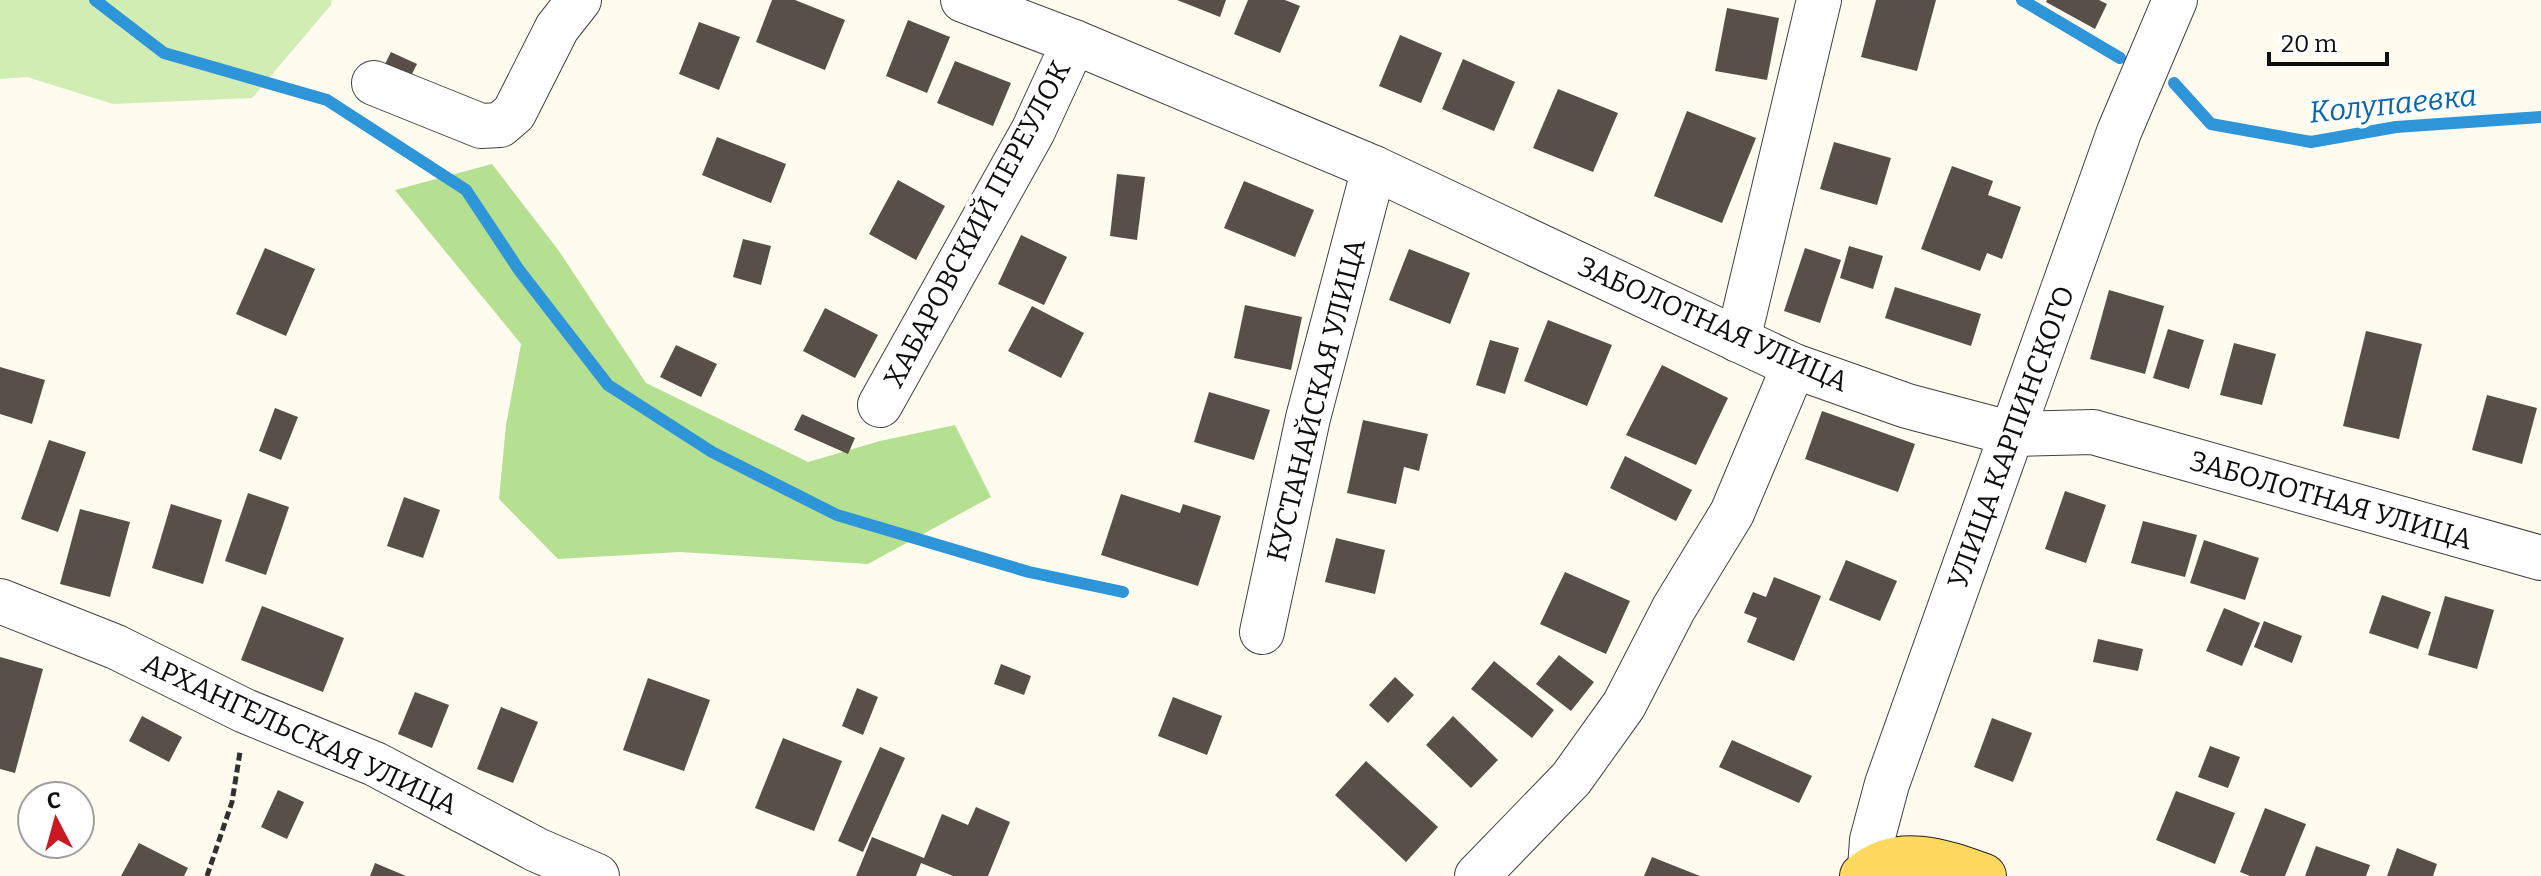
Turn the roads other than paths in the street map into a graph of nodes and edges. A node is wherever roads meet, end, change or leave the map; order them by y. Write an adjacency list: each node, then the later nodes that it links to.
1 (579, 0): 6 (street)
2 (963, 0): 5 (street, ЗАБОЛОТНАЯ УЛИЦА)
3 (1819, 0): 8 (street)
4 (2175, 0): 11 (street, УЛИЦА КАРПИНСКОГО)
5 (1074, 42): 7 (street, ЗАБОЛОТНАЯ УЛИЦА); 10 (street, ХАБАРОВСКИЙ ПЕРЕУЛОК)
6 (374, 83)
7 (1374, 168): 8 (street, ЗАБОЛОТНАЯ УЛИЦА); 14 (street, КУСТАНАЙСКАЯ УЛИЦА)
8 (1738, 340): 9 (street, ЗАБОЛОТНАЯ УЛИЦА)
9 (1794, 366): 11 (street, ЗАБОЛОТНАЯ УЛИЦА); 17 (street)
10 (880, 405)
11 (2013, 434): 12 (street, ЗАБОЛОТНАЯ УЛИЦА); 15 (street, УЛИЦА КАРПИНСКОГО)
12 (2541, 558)
13 (0, 601): 16 (street, АРХАНГЕЛЬСКАЯ УЛИЦА)
14 (1262, 632)
15 (1866, 872): 18 (main road)
16 (597, 876)
17 (1477, 876)
18 (1984, 876)

